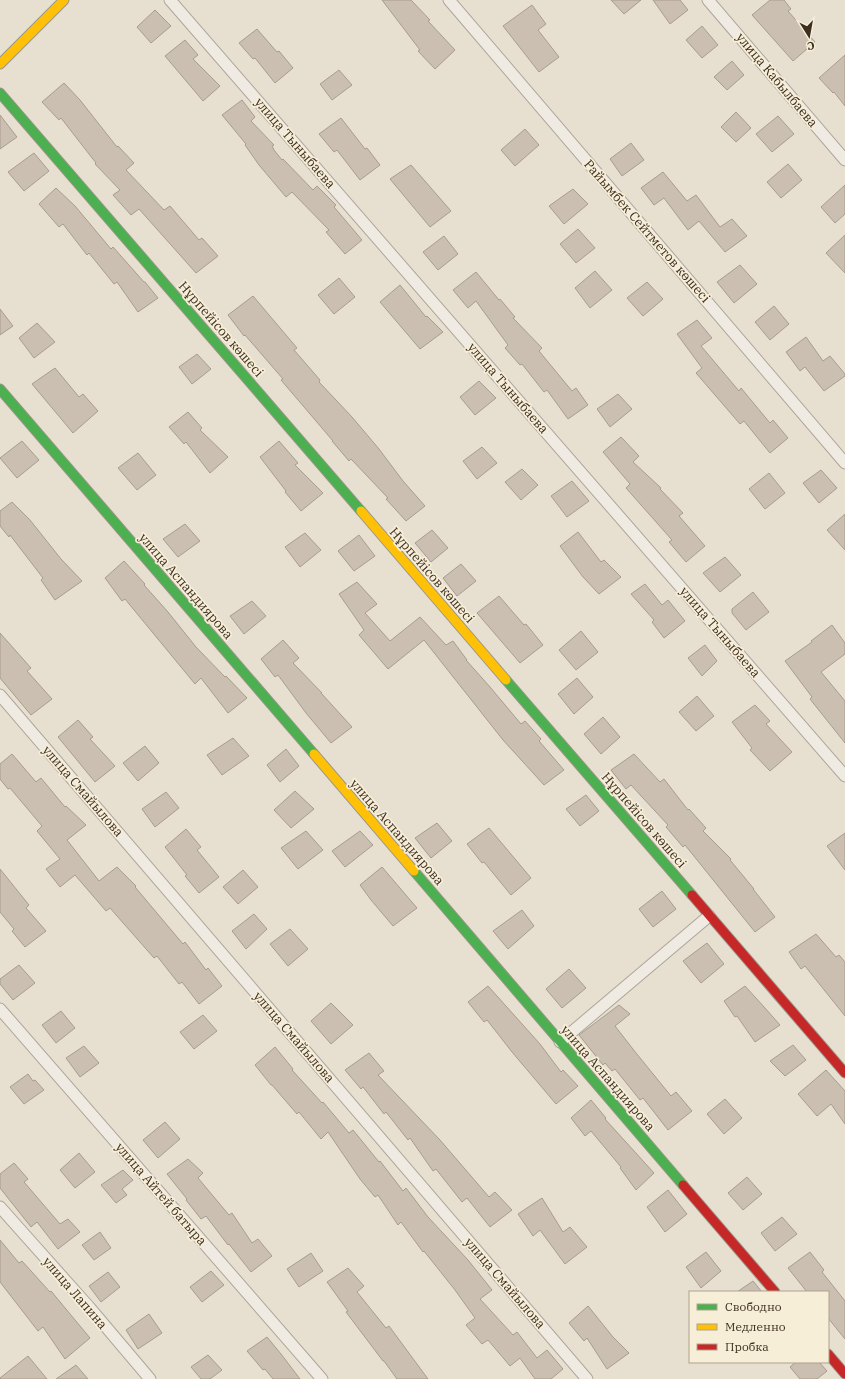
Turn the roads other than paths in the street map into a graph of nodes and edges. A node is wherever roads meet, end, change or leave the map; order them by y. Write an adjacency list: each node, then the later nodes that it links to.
1 (64, 0): 5 (street)
2 (170, 0): 11 (street, улица Тыныбаева)
3 (449, 0): 9 (street, Райымбек Сейтметов көшесі)
4 (708, 0): 7 (street, улица Кабылбаева)
5 (0, 64)
6 (0, 93): 12 (street, Нұрпейісов көшесі)
7 (845, 160)
8 (0, 390): 14 (street, улица Аспандиярова)
9 (845, 463)
10 (0, 695): 22 (street, улица Смайылова)
11 (845, 776)
12 (709, 916): 14 (street); 15 (street, Нұрпейісов көшесі)
13 (0, 1009): 21 (street, улица Айтей батыра)
14 (560, 1042): 17 (street, улица Аспандиярова)
15 (845, 1073)
16 (0, 1207): 20 (street, улица Лапина)
17 (774, 1291)
18 (829, 1355): 19 (street)
19 (845, 1374)
20 (150, 1379)
21 (322, 1379)
22 (588, 1379)

